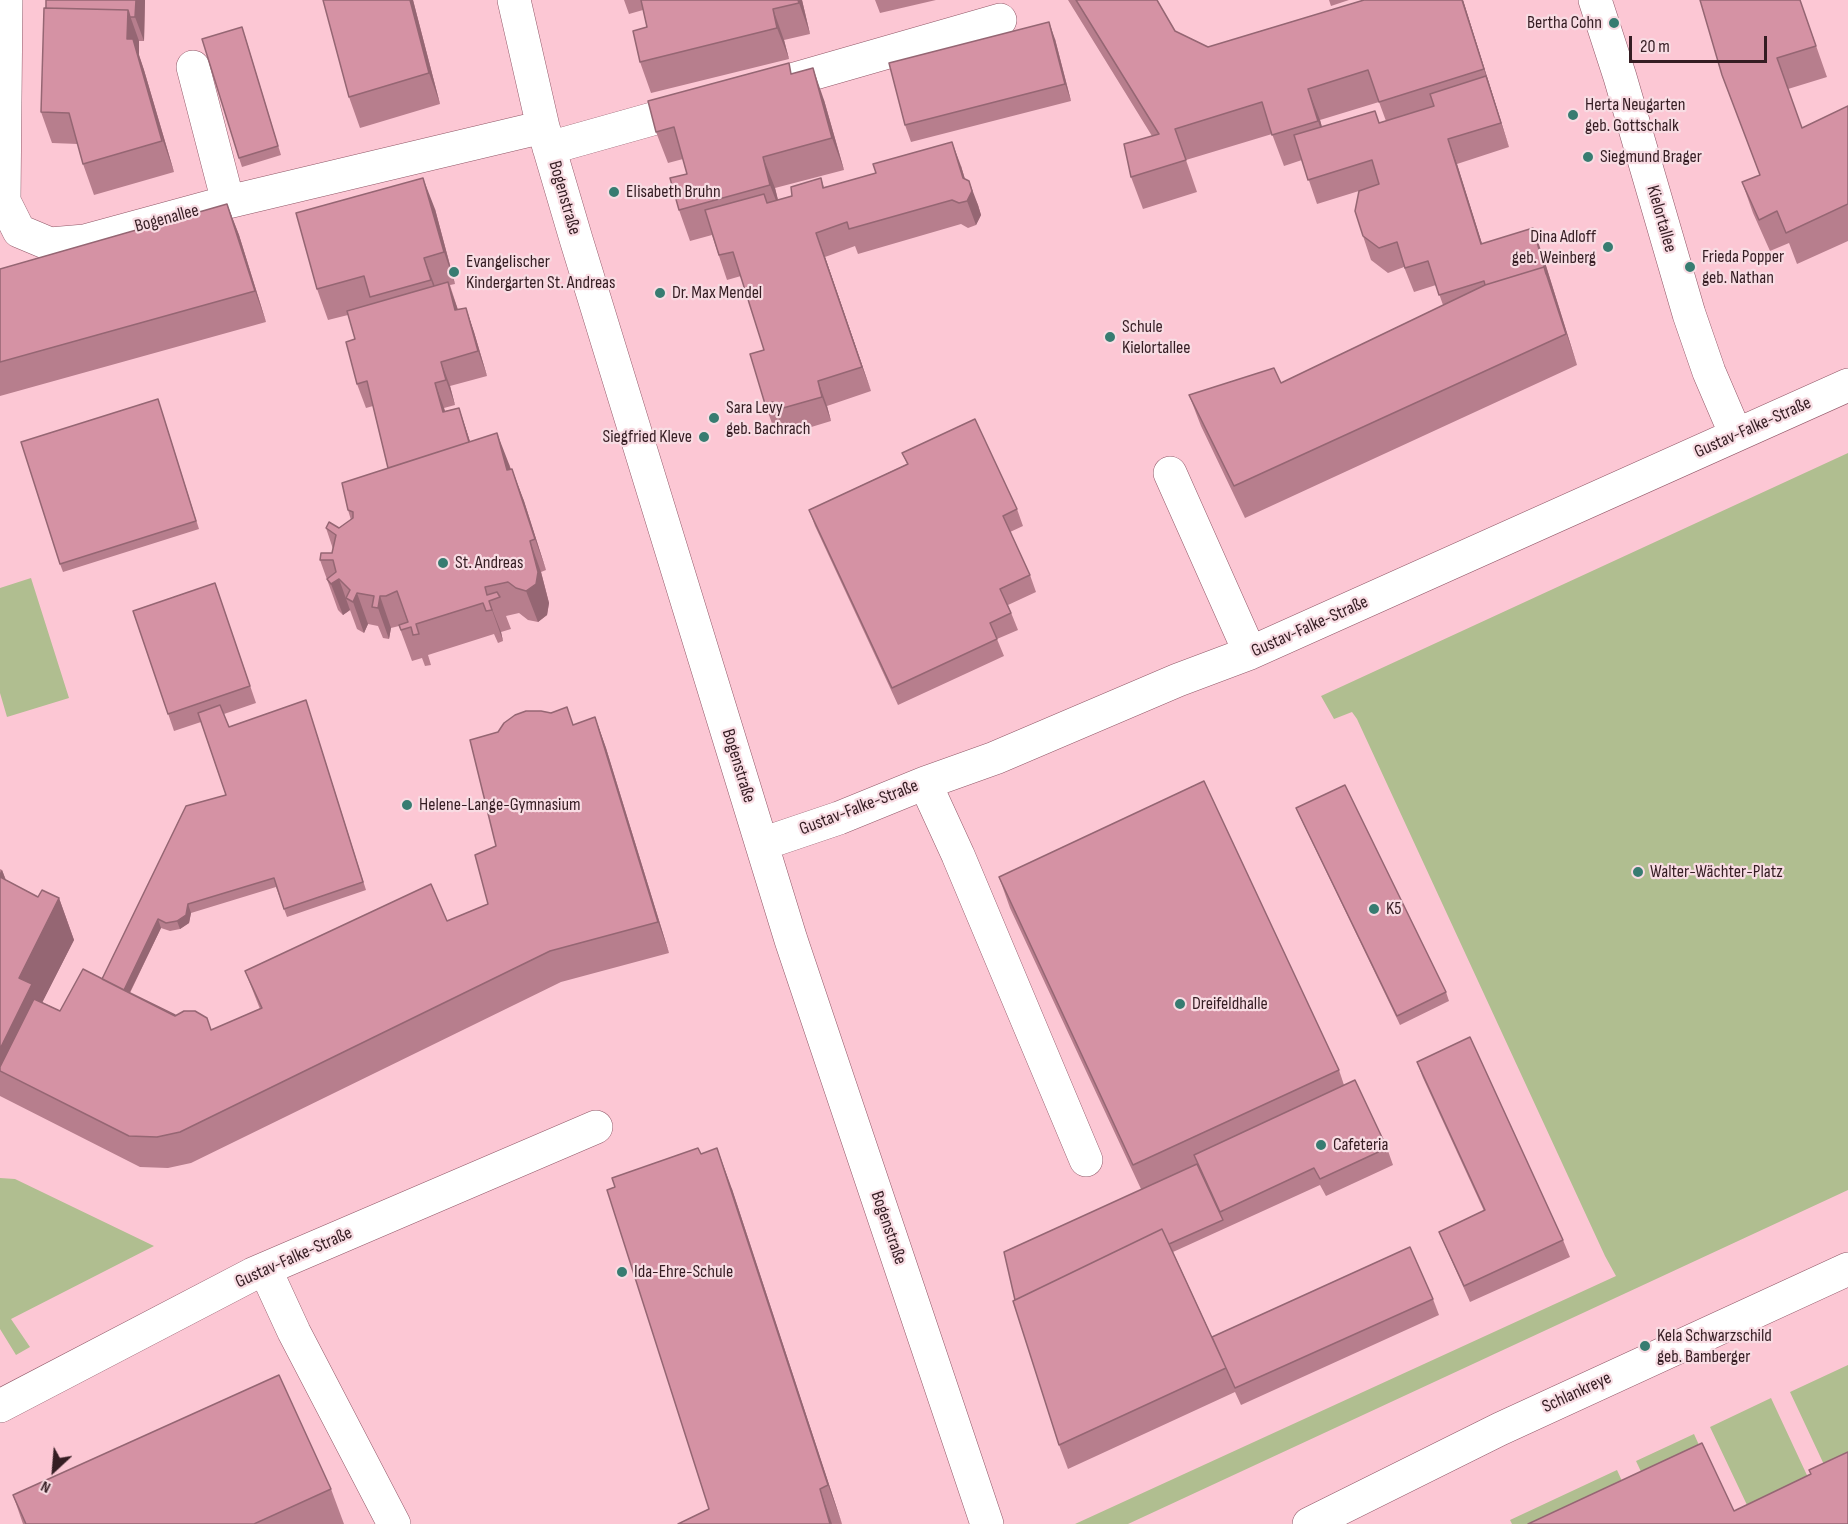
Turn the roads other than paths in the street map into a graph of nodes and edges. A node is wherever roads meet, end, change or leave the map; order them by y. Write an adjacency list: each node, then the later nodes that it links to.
1 (6, 0): 7 (street, Bogenallee)
2 (514, 0): 6 (street, Bogenstraße)
3 (1595, 0): 9 (street, Kielortallee)
4 (1000, 20): 6 (street, Bogenallee)
5 (193, 67): 7 (street)
6 (546, 137): 7 (street, Bogenallee); 13 (street, Bogenstraße)
7 (228, 202)
8 (1848, 385): 9 (street, Gustav-Falke-Straße)
9 (1736, 435): 11 (street, Gustav-Falke-Straße)
10 (1170, 473): 11 (street)
11 (1251, 653): 12 (street, Gustav-Falke-Straße)
12 (925, 783): 13 (street, Gustav-Falke-Straße); 15 (street)
13 (762, 844): 20 (street, Bogenstraße)
14 (596, 1127): 16 (street, Gustav-Falke-Straße)
15 (1086, 1160)
16 (265, 1269): 18 (street, Gustav-Falke-Straße); 19 (street)
17 (1848, 1269): 21 (street, Schlankreye)
18 (0, 1406)
19 (394, 1524)
20 (987, 1524)
21 (1309, 1524)

